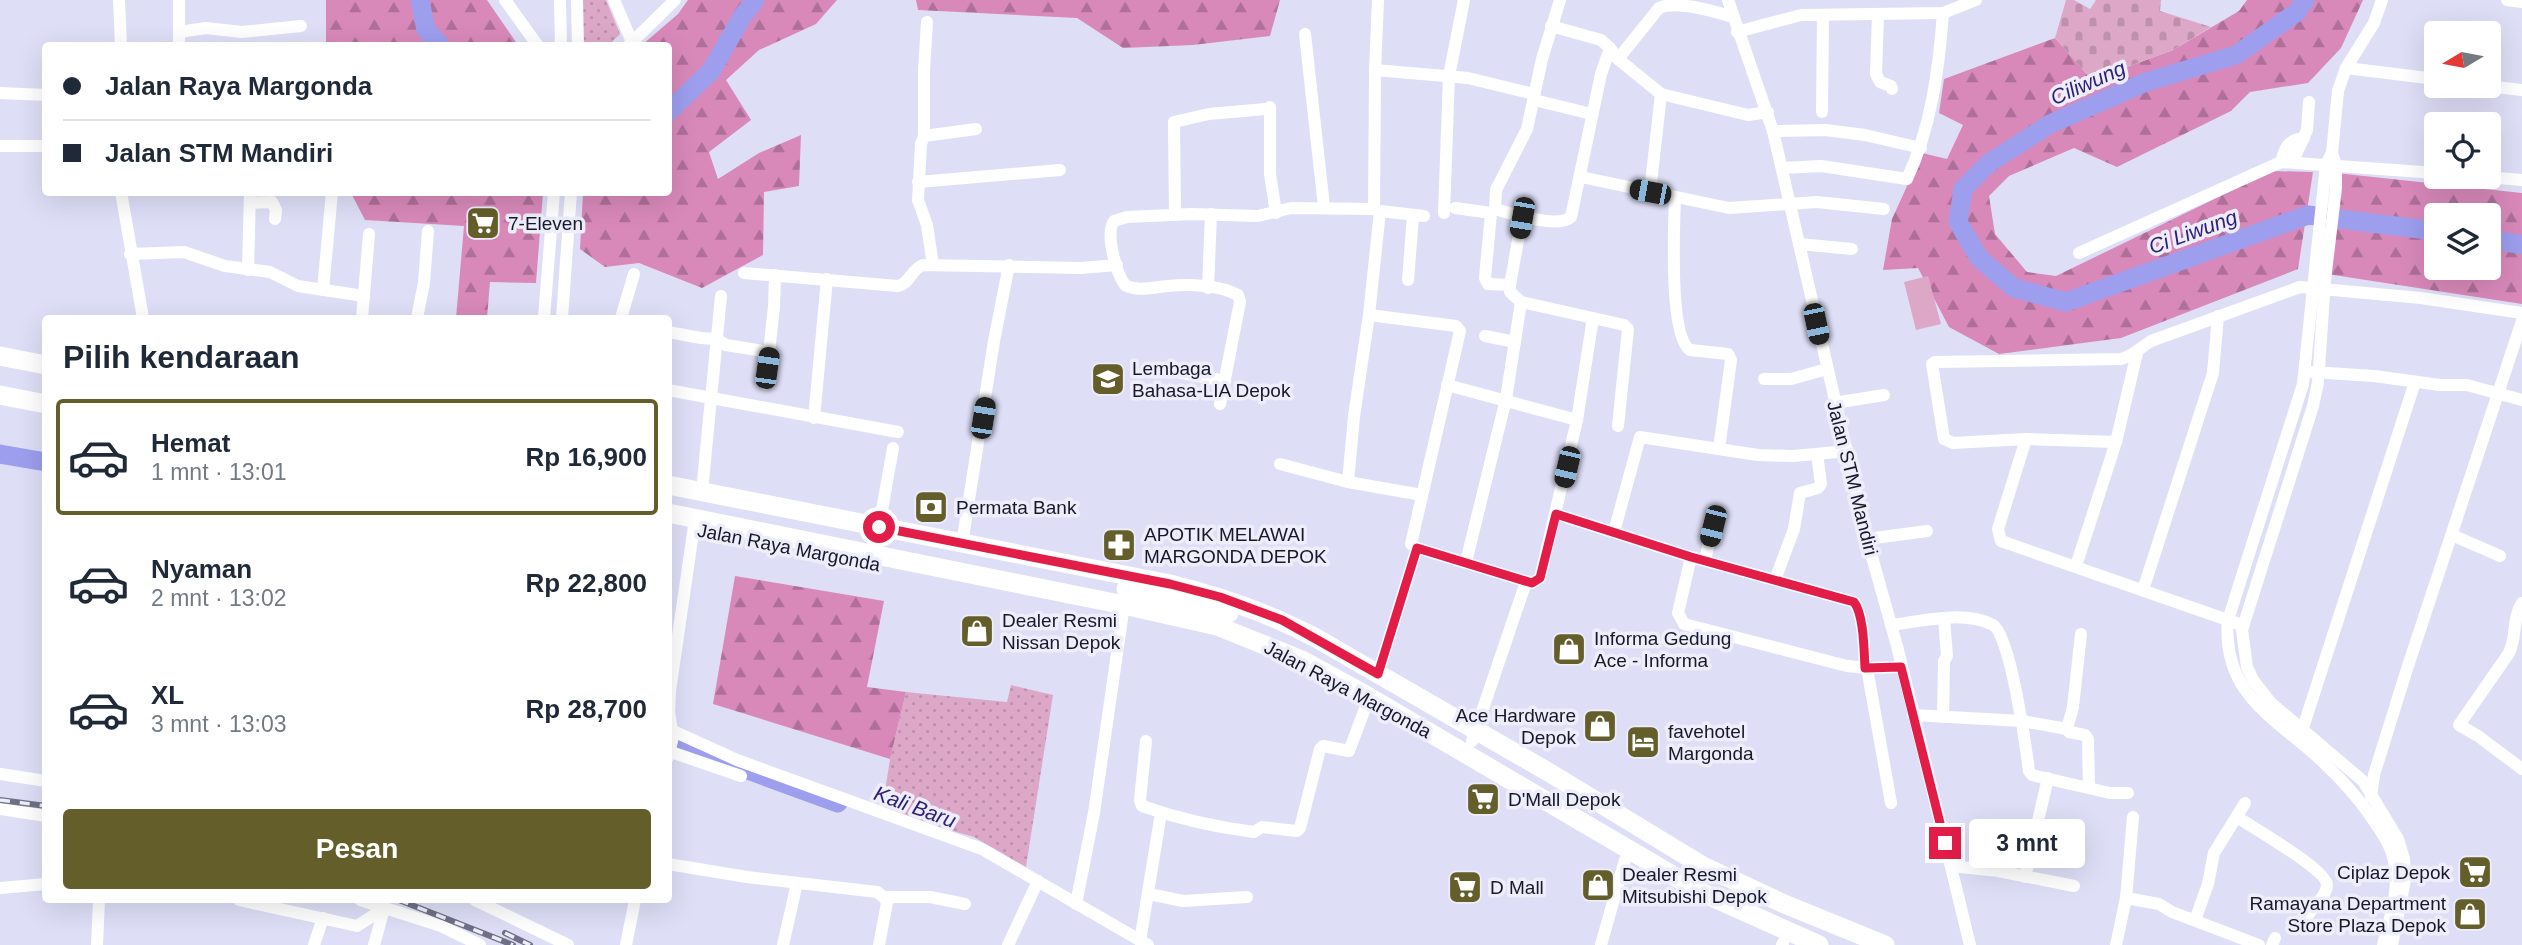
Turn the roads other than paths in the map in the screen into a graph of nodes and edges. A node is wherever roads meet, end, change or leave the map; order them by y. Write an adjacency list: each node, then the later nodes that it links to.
1 (119, 0): 25 (street)
2 (179, 0): 24 (street)
3 (505, 0): 26 (street)
4 (560, 0): 27 (street)
5 (577, 0): 28 (street)
6 (614, 0): 29 (street)
7 (675, 0): 30 (street)
8 (1378, 0): 33 (street)
9 (1464, 0): 34 (street)
10 (1560, 0): 21 (street)
11 (2382, 0): 32 (street)
12 (2507, 0): 14 (street)
13 (1973, 1): 16 (street)
14 (2522, 2)
15 (1731, 10): 22 (street, Jalan STM Mandiri); 31 (street)
16 (1943, 13): 18 (street); 52 (street)
17 (1823, 15): 18 (street); 22 (street); 45 (street)
18 (1878, 15): 37 (street)
19 (927, 22): 49 (street)
20 (300, 26): 24 (street)
21 (1551, 26): 31 (street); 42 (street)
22 (1737, 32): 44 (street, Jalan STM Mandiri)
23 (1305, 34): 70 (street)
24 (179, 39)
25 (121, 42)
26 (535, 42)
27 (561, 42)
28 (578, 42)
29 (629, 42)
30 (632, 42)
31 (1614, 54): 40 (street); 46 (street)
32 (2346, 68): 35 (street); 53 (street)
33 (1374, 70): 34 (street); 72 (street)
34 (1449, 76): 42 (street); 93 (street)
35 (2424, 78)
36 (2501, 88): 38 (street)
37 (1892, 89)
38 (2522, 90)
39 (0, 93): 41 (street)
40 (1661, 94): 44 (street); 62 (street)
41 (42, 95)
42 (1534, 97): 46 (street); 76 (street)
43 (2309, 102): 54 (street)
44 (1768, 112): 48 (street, Jalan STM Mandiri)
45 (1822, 112)
46 (1592, 114): 58 (street)
47 (976, 130): 49 (street)
48 (1773, 131): 52 (street); 55 (street, Jalan STM Mandiri)
49 (924, 136): 61 (street)
50 (0, 146): 51 (street)
51 (42, 146)
52 (1921, 148): 55 (street)
53 (2332, 160): 54 (street); 57 (street); 95 (street)
54 (2287, 162): 82 (street)
55 (1782, 168): 69 (street, Jalan STM Mandiri)
56 (1060, 170): 61 (street)
57 (2424, 172)
58 (1581, 177): 62 (street); 76 (street)
59 (2501, 178): 60 (street)
60 (2522, 180)
61 (918, 182): 84 (street)
62 (1650, 192): 67 (street)
63 (122, 196): 83 (street)
64 (332, 196): 96 (street)
65 (554, 196): 104 (street)
66 (571, 196): 105 (street)
67 (1675, 197): 69 (street); 148 (street)
68 (250, 198): 77 (street); 87 (street)
69 (1791, 204): 71 (street); 80 (street, Jalan STM Mandiri)
70 (1324, 207): 72 (street); 73 (street)
71 (1884, 209)
72 (1377, 210): 92 (street); 107 (street)
73 (1276, 212): 74 (street); 75 (street)
74 (1211, 214): 75 (street); 94 (street)
75 (1175, 215): 86 (street)
76 (1522, 218): 93 (street)
77 (275, 219)
78 (428, 231): 103 (street)
79 (369, 234): 97 (street)
80 (1799, 244): 81 (street); 121 (street, Jalan STM Mandiri)
81 (1852, 249)
82 (2079, 253)
83 (130, 254): 87 (street); 101 (street)
84 (933, 265): 85 (street); 91 (street)
85 (1010, 265): 86 (street); 167 (street)
86 (1117, 265): 94 (street)
87 (248, 270): 96 (street)
88 (744, 273): 90 (street)
89 (634, 274): 106 (street)
90 (775, 275): 91 (street); 115 (street)
91 (827, 279): 141 (street)
92 (1408, 280)
93 (1510, 285): 99 (street)
94 (1208, 288): 125 (street)
95 (2319, 288): 100 (street); 108 (street); 122 (street)
96 (323, 290): 97 (street)
97 (365, 296): 102 (street)
98 (721, 296): 113 (street)
99 (1521, 302): 109 (street); 114 (street)
100 (2522, 313)
101 (142, 315)
102 (362, 315)
103 (417, 315)
104 (544, 315)
105 (562, 315)
106 (622, 315)
107 (1369, 316): 129 (street); 152 (street)
108 (2218, 316): 116 (street); 176 (street)
109 (1593, 318): 142 (street); 143 (street)
110 (2522, 321): 132 (street)
111 (672, 333): 113 (street)
112 (1485, 336): 114 (street)
113 (716, 338): 115 (street); 137 (street)
114 (1515, 342): 135 (street)
115 (769, 352): 128 (street)
116 (2137, 354): 145 (street); 146 (street)
117 (0, 356): 118 (highway)
118 (42, 364)
119 (0, 368): 123 (highway)
120 (1163, 369): 125 (street)
121 (1827, 369): 124 (street); 139 (street, Jalan STM Mandiri)
122 (2311, 372): 127 (street); 181 (street); 183 (street)
123 (42, 375)
124 (1764, 379)
125 (1225, 381): 140 (street)
126 (0, 382): 130 (highway)
127 (2415, 382): 132 (street); 194 (street)
128 (765, 384)
129 (1447, 385): 135 (street); 155 (street)
130 (42, 389)
131 (672, 391): 137 (street)
132 (2497, 393): 136 (street); 165 (street)
133 (0, 395): 138 (highway)
134 (1884, 396): 139 (street)
135 (1506, 399): 142 (street); 172 (street)
136 (2522, 400)
137 (712, 401): 141 (street); 154 (street)
138 (42, 403)
139 (1834, 403): 149 (street, Jalan STM Mandiri)
140 (1220, 404)
141 (814, 418): 144 (street)
142 (1577, 420): 157 (street)
143 (1619, 426)
144 (898, 432)
145 (2026, 439): 146 (street); 173 (street)
146 (2116, 442): 173 (street)
147 (893, 448): 162 (street)
148 (1719, 449): 150 (street); 164 (street)
149 (1848, 451): 150 (street); 166 (street, Jalan STM Mandiri)
150 (1817, 454): 174 (street)
151 (1280, 464): 152 (street)
152 (1348, 482): 155 (street)
153 (672, 486): 154 (highway, Jalan Raya Margonda)
154 (702, 491): 162 (highway, Jalan Raya Margonda)
155 (1422, 495): 168 (street)
156 (672, 497): 177 (highway, Jalan Raya Margonda)
157 (1556, 514): 164 (street); 175 (street)
158 (672, 515): 159 (highway, Jalan Raya Margonda)
159 (694, 524): 160 (highway, Jalan Raya Margonda); 179 (highway, Jalan Raya Margonda); 187 (street)
160 (672, 525)
161 (1713, 526): 171 (street)
162 (879, 527): 167 (highway, Jalan Raya Margonda)
163 (1927, 531): 166 (street)
164 (1614, 532): 170 (street)
165 (2452, 535): 169 (street); 205 (street)
166 (1867, 539): 182 (street, Jalan STM Mandiri)
167 (962, 544): 177 (highway, Jalan Raya Margonda)
168 (1417, 548): 172 (street); 188 (street)
169 (2500, 556)
170 (1691, 557): 171 (street); 186 (street)
171 (1705, 560): 174 (street)
172 (1466, 562): 175 (street)
173 (2076, 566): 176 (street)
174 (1775, 580): 186 (street)
175 (1526, 582): 193 (street)
176 (2143, 590): 181 (street)
177 (1168, 591): 188 (highway, Jalan Raya Margonda)
178 (2522, 603): 198 (street)
179 (1123, 609): 188 (highway, Jalan Raya Margonda); 234 (street)
180 (1944, 618): 182 (street); 190 (street); 191 (street)
181 (2228, 620): 183 (street); 194 (street)
182 (1891, 625): 185 (street, Jalan STM Mandiri)
183 (2242, 625): 194 (street)
184 (2081, 634): 192 (street)
185 (1901, 667): 186 (street); 189 (street, Jalan STM Mandiri)
186 (1866, 668): 206 (street)
187 (672, 677)
188 (1365, 691): 193 (highway, Jalan Raya Margonda); 209 (street); 213 (highway, Jalan Raya Margonda); 222 (highway, Jalan Raya Margonda)
189 (1913, 715): 190 (street); 215 (street, Jalan STM Mandiri)
190 (1943, 717): 191 (street)
191 (2022, 722): 192 (street); 201 (street)
192 (2067, 729): 203 (street)
193 (1474, 735): 222 (highway, Jalan Raya Margonda)
194 (2300, 735): 205 (street)
195 (1146, 741): 209 (street)
196 (672, 746): 200 (street)
197 (672, 746): 218 (street)
198 (2522, 769)
199 (0, 774): 202 (street)
200 (741, 776)
201 (2048, 778): 203 (street); 216 (street)
202 (42, 780)
203 (2089, 788): 204 (street)
204 (2128, 793)
205 (2369, 801): 217 (street)
206 (1891, 803)
207 (2245, 803): 212 (street)
208 (0, 809): 210 (street)
209 (1161, 813): 224 (street)
210 (42, 815)
211 (2133, 817): 227 (street)
212 (2237, 817): 236 (street); 238 (street)
213 (1625, 860): 222 (highway, Jalan Raya Margonda); 250 (street)
214 (672, 864): 219 (street)
215 (1951, 866): 216 (street); 254 (street, Jalan STM Mandiri)
216 (2025, 877): 221 (street)
217 (2401, 878): 257 (street); 258 (street)
218 (1038, 880): 234 (street); 249 (street)
219 (797, 883): 225 (street); 247 (street)
220 (42, 884): 223 (street)
221 (2074, 886)
222 (1706, 887): 241 (highway, Jalan Raya Margonda); 251 (highway, Jalan Raya Margonda); 252 (highway, Jalan Raya Margonda); 253 (highway, Jalan Raya Margonda)
223 (0, 888)
224 (1149, 894): 226 (street); 239 (street)
225 (884, 897): 233 (street); 248 (street)
226 (1247, 897)
227 (2126, 898): 238 (street); 255 (street)
228 (99, 903): 242 (street)
229 (253, 903): 237 (street)
230 (368, 903): 235 (street)
231 (481, 903): 245 (street)
232 (634, 903): 246 (street)
233 (965, 904)
234 (1076, 904): 239 (street)
235 (382, 908): 237 (street); 240 (street); 244 (street)
236 (2307, 916)
237 (323, 918): 243 (street)
238 (2195, 920): 256 (street)
239 (1144, 943)
240 (473, 944)
241 (1784, 944)
242 (97, 945)
243 (314, 945)
244 (374, 945)
245 (568, 945)
246 (626, 945)
247 (783, 945)
248 (879, 945)
249 (1008, 945)
250 (1601, 945)
251 (1819, 945)
252 (1858, 945)
253 (1885, 945)
254 (1969, 945)
255 (2116, 945)
256 (2259, 945)
257 (2383, 945)
258 (2392, 945)

